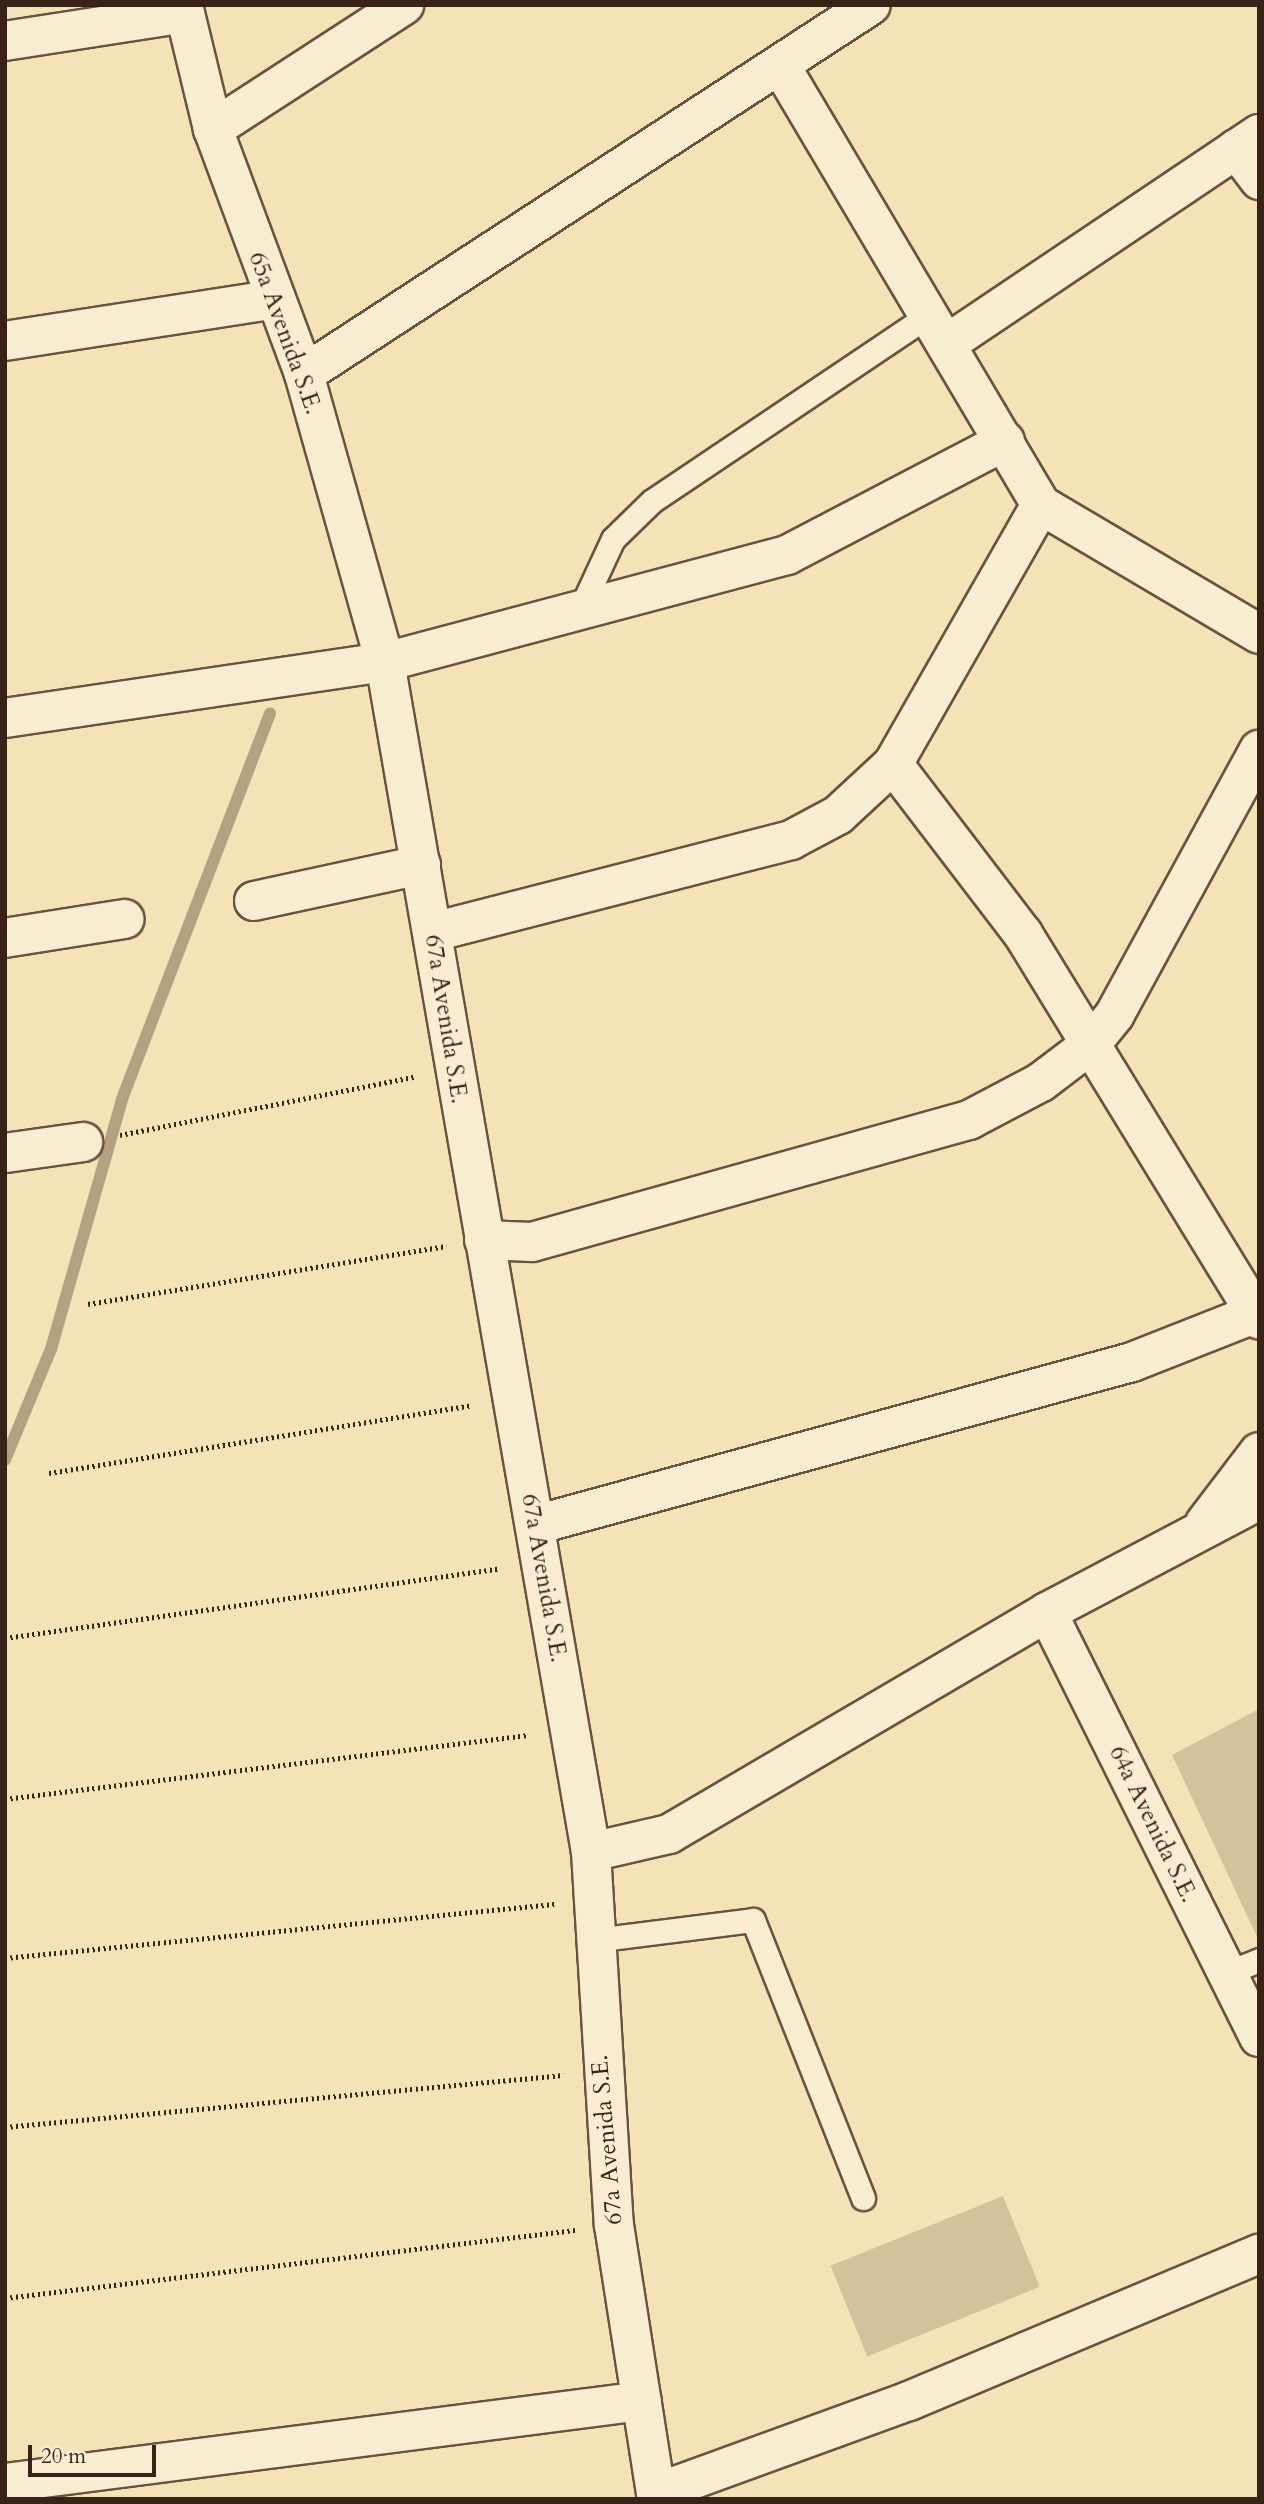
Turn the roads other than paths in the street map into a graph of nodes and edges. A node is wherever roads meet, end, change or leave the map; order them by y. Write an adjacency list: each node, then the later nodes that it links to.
1 (404, 5): 6 (street)
2 (871, 5): 5 (street)
3 (184, 9): 4 (street); 6 (street, 65a Avenida S.E.)
4 (5, 41)
5 (780, 65): 10 (street); 12 (street)
6 (213, 129): 9 (street, 65a Avenida S.E.)
7 (1247, 141): 8 (street); 10 (street)
8 (1259, 180)
9 (276, 299): 11 (street); 12 (street, 65a Avenida S.E.)
10 (939, 328): 13 (street); 15 (lane)
11 (5, 341)
12 (304, 374): 17 (street, 65a Avenida S.E.)
13 (1005, 441): 14 (street); 15 (street)
14 (1041, 506): 16 (street); 20 (street)
15 (580, 610): 17 (street)
16 (1259, 634)
17 (385, 662): 18 (street); 21 (street, 67a Avenida S.E.)
18 (5, 718)
19 (1259, 750): 26 (street)
20 (893, 764): 24 (street); 26 (street)
21 (421, 865): 22 (street); 24 (street, 67a Avenida S.E.)
22 (254, 901)
23 (125, 919): 25 (street)
24 (433, 932): 29 (street, 67a Avenida S.E.)
25 (5, 938)
26 (1091, 1044): 29 (street); 30 (street)
27 (83, 1142): 28 (street)
28 (5, 1153)
29 (484, 1240): 33 (street, 67a Avenida S.E.)
30 (1256, 1317): 33 (street)
31 (1259, 1452): 34 (street)
32 (1259, 1500): 34 (street)
33 (535, 1525): 36 (street, 67a Avenida S.E.)
34 (1200, 1530): 35 (street)
35 (1047, 1612): 36 (street); 38 (street, 64a Avenida S.E.)
36 (591, 1852): 37 (street, 67a Avenida S.E.)
37 (595, 1940): 40 (lane); 42 (street, 67a Avenida S.E.)
38 (1243, 1967): 39 (street, 64a Avenida S.E.)
39 (1259, 2037)
40 (863, 2198)
41 (1259, 2254): 44 (street)
42 (642, 2401): 43 (street); 44 (street, 67a Avenida S.E.)
43 (5, 2483)
44 (657, 2496)

